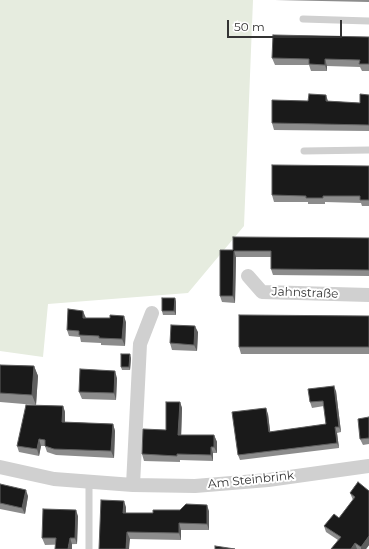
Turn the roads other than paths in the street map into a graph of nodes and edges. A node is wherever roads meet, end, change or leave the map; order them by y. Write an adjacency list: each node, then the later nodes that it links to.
1 (303, 19): 2 (lane)
2 (369, 21)
3 (369, 150): 4 (lane)
4 (304, 151)
5 (248, 276): 6 (street, Jahnstraße)
6 (369, 295)
7 (152, 313): 11 (street)
8 (369, 466): 11 (street, Am Steinbrink)
9 (0, 467): 10 (street, Am Steinbrink)
10 (89, 483): 11 (street, Am Steinbrink); 12 (lane)
11 (133, 485)
12 (89, 549)

